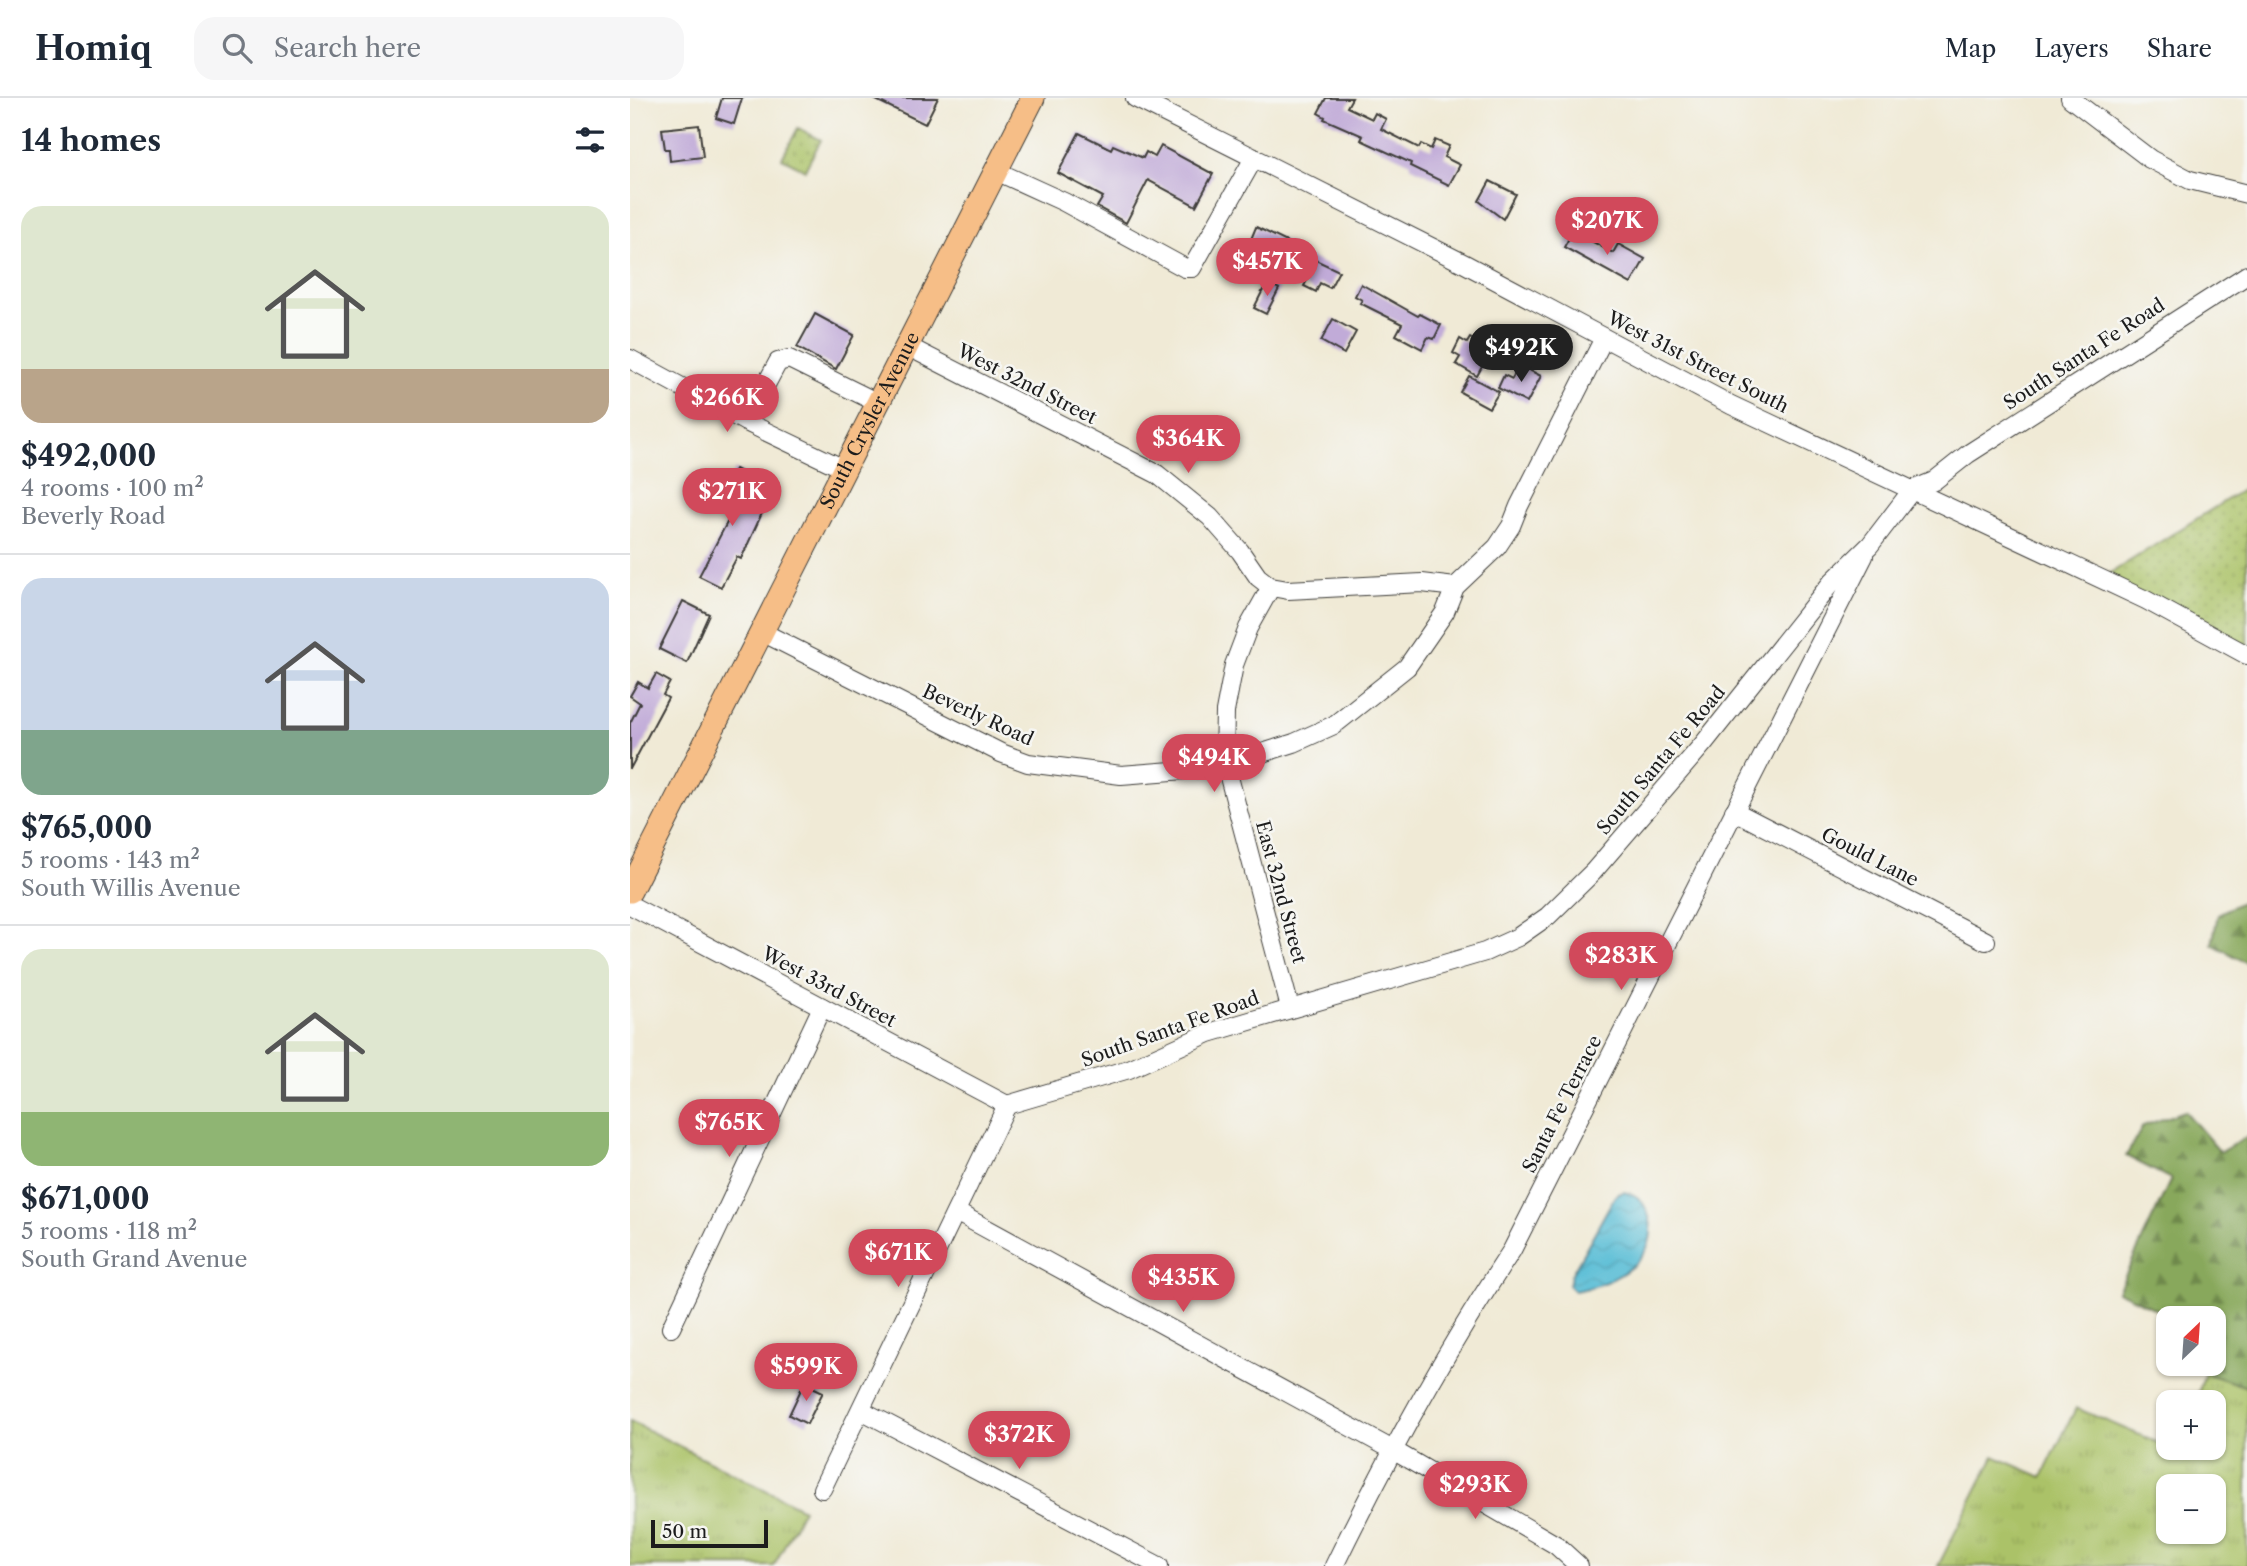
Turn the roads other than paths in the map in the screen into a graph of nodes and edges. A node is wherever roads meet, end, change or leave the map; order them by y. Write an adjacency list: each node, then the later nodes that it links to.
1 (1034, 98): 5 (main road, South Crysler Avenue)
2 (1135, 98): 4 (street, West 31st Street South)
3 (2070, 98): 6 (street)
4 (1254, 158): 5 (street); 8 (street, West 31st Street South)
5 (996, 171): 9 (main road, South Crysler Avenue)
6 (2247, 194)
7 (2247, 275): 14 (street, South Santa Fe Road)
8 (1604, 338): 14 (street, West 31st Street South); 17 (street, Beverly Road)
9 (907, 346): 11 (main road, South Crysler Avenue); 16 (street, West 32nd Street)
10 (630, 359): 12 (street)
11 (878, 403): 12 (street); 13 (main road, South Crysler Avenue)
12 (746, 422): 13 (street)
13 (844, 469): 18 (main road, South Crysler Avenue)
14 (1912, 490): 15 (street, South Santa Fe Road); 19 (street, West 31st Street South)
15 (1870, 545): 21 (street, Santa Fe Terrace); 26 (street, South Santa Fe Road)
16 (1271, 587): 17 (street); 20 (street, East 32nd Street)
17 (1455, 587): 20 (street, Beverly Road)
18 (762, 632): 20 (street, Beverly Road); 22 (main road, South Crysler Avenue)
19 (2247, 654)
20 (1224, 758): 26 (street, East 32nd Street)
21 (1734, 811): 24 (street, Gould Lane); 31 (street, Santa Fe Terrace)
22 (630, 891)
23 (630, 905): 25 (street, West 33rd Street)
24 (1986, 941)
25 (822, 1007): 27 (street, West 33rd Street); 29 (street)
26 (1290, 1008): 27 (street, South Santa Fe Road)
27 (1007, 1105): 28 (street)
28 (956, 1212): 30 (street); 31 (street)
29 (671, 1328)
30 (861, 1410): 32 (street); 33 (street)
31 (1391, 1449): 34 (street, Santa Fe Terrace); 35 (street)
32 (822, 1489)
33 (1159, 1566)
34 (1334, 1566)
35 (1579, 1566)

